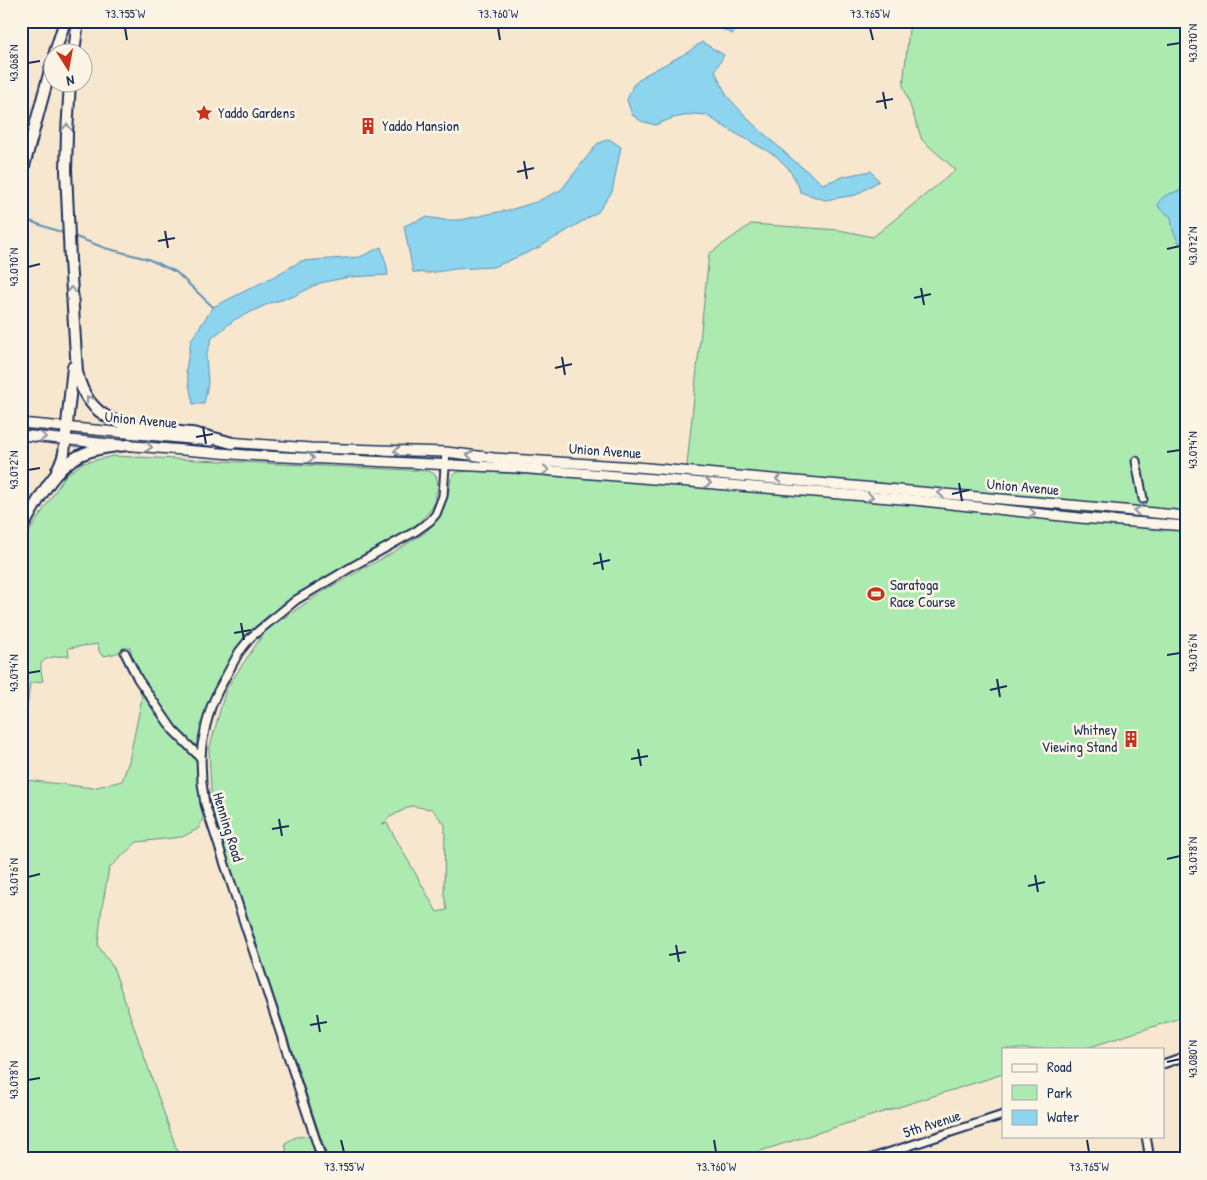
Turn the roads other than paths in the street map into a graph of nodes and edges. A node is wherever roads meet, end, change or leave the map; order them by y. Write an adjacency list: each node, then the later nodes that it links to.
1 (65, 21): 3 (highway)
2 (78, 21): 4 (highway)
3 (58, 42)
4 (75, 42)
5 (44, 92): 7 (highway)
6 (69, 92): 8 (highway, one-way to 6)
7 (21, 177)
8 (74, 338): 10 (highway); 13 (highway, one-way to 8)
9 (21, 423): 10 (main road, Union Avenue)
10 (66, 427): 12 (highway); 13 (main road, Union Avenue)
11 (21, 435): 12 (main road, Union Avenue, one-way to 12)
12 (65, 440): 14 (main road, Union Avenue); 18 (highway)
13 (232, 443): 15 (main road, Union Avenue, one-way to 13)
14 (129, 445): 17 (main road, Union Avenue, one-way to 17); 18 (highway)
15 (446, 452): 17 (street, Henning Road); 20 (main road, Union Avenue, one-way to 15)
16 (1136, 461): 19 (street)
17 (445, 464): 21 (main road, Union Avenue, one-way to 21); 24 (street, Henning Road)
18 (53, 478): 22 (highway)
19 (1143, 499)
20 (1186, 516)
21 (1186, 526)
22 (21, 530)
23 (125, 653): 24 (street)
24 (201, 758): 29 (street, Henning Road)
25 (1186, 1056): 26 (street)
26 (1164, 1064)
27 (1002, 1115): 30 (street, 5th Avenue)
28 (1146, 1138): 31 (street)
29 (322, 1159)
30 (869, 1159)
31 (1150, 1159)

